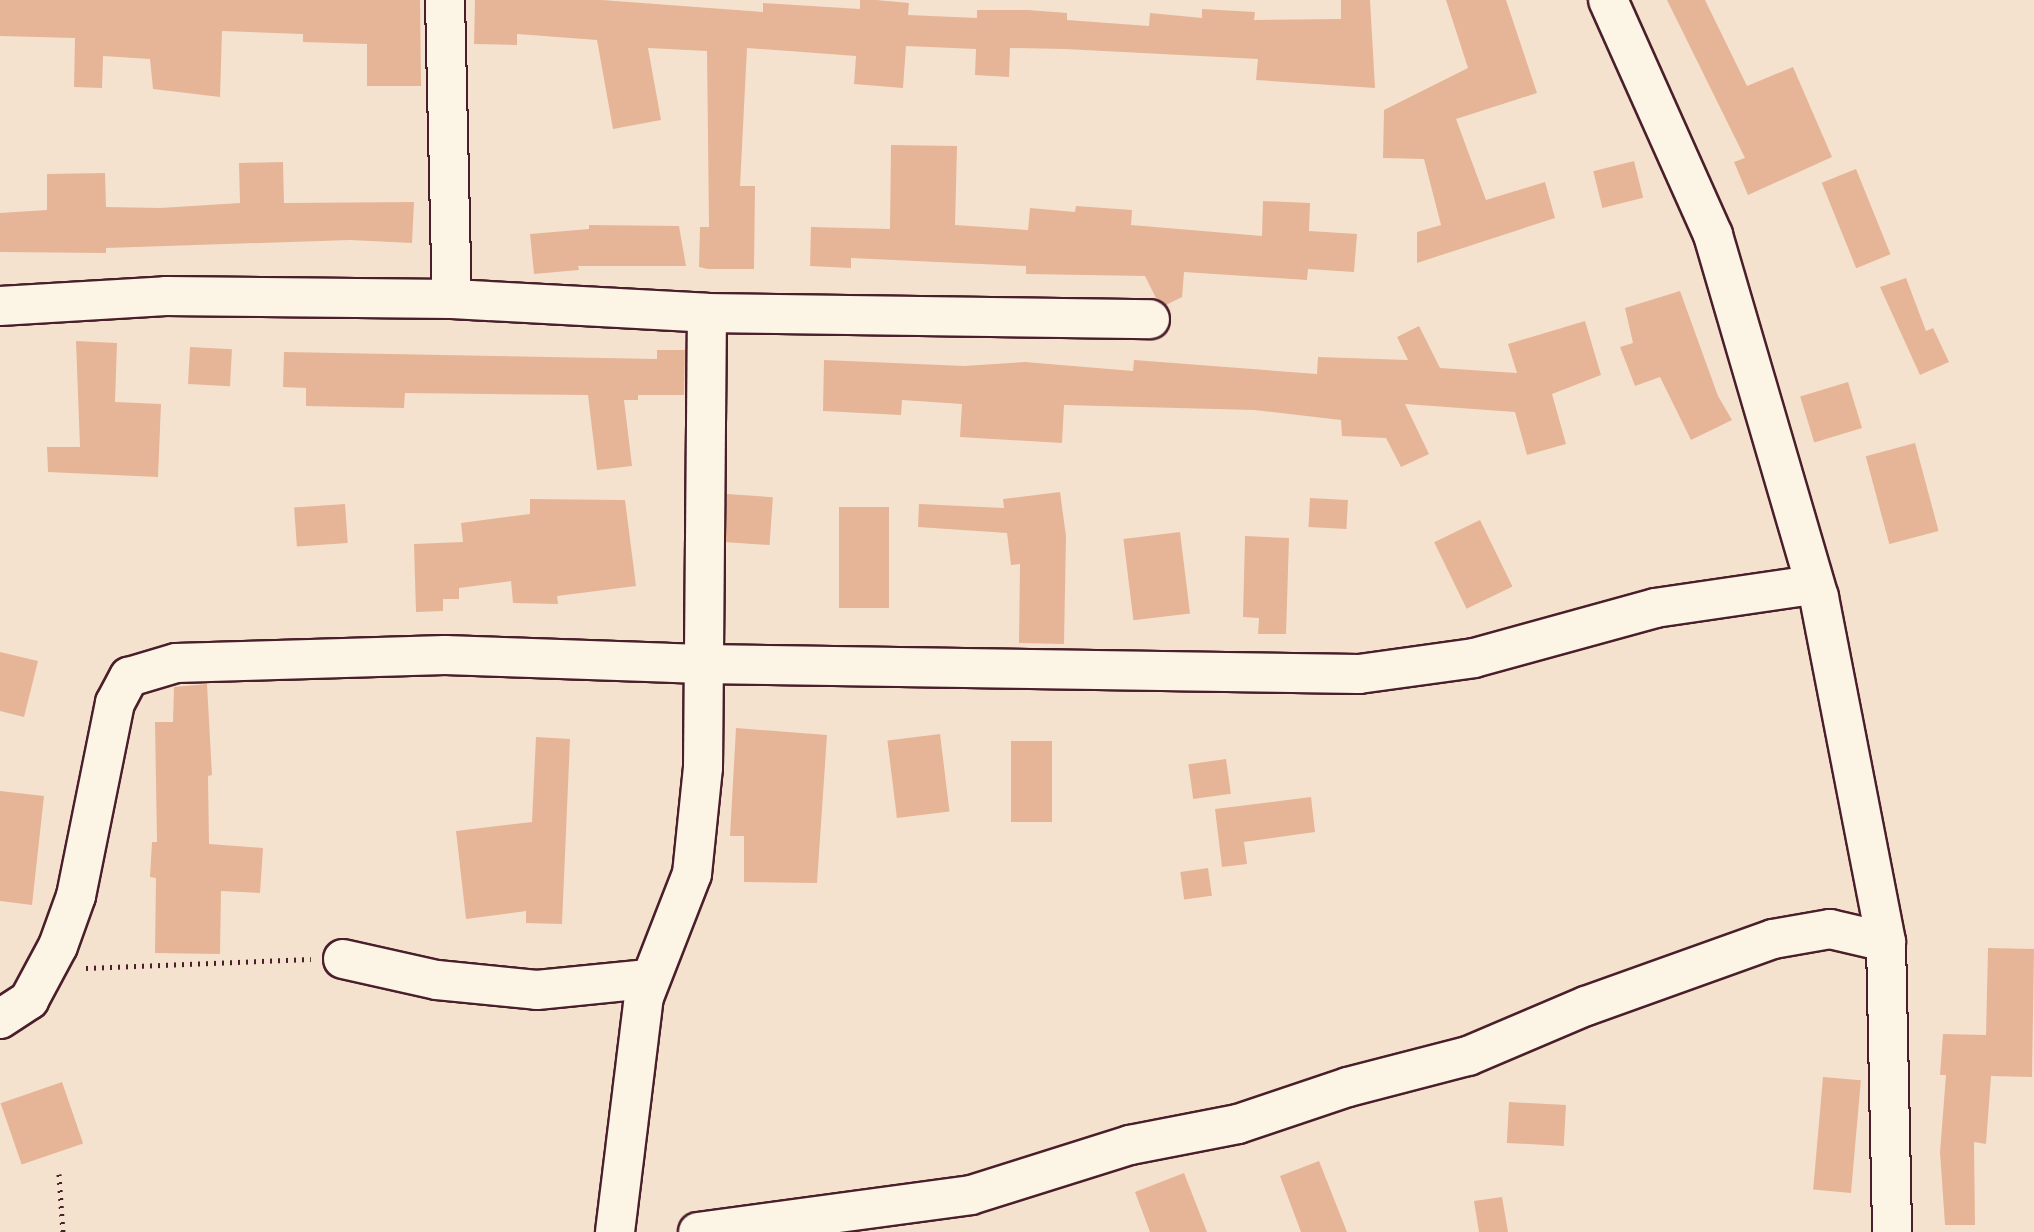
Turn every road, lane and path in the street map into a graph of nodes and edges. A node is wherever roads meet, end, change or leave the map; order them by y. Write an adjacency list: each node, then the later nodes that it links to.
1 (445, 0): 3 (street)
2 (1608, 0): 7 (street)
3 (452, 299): 4 (street); 5 (street)
4 (0, 306)
5 (707, 313): 6 (street); 8 (street)
6 (1150, 319)
7 (1812, 585): 8 (street); 9 (street)
8 (702, 664): 11 (street); 12 (street)
9 (1886, 942): 17 (street); 18 (street)
10 (343, 959): 11 (path); 12 (street)
11 (45, 972): 13 (street)
12 (648, 979): 16 (street)
13 (0, 1019)
14 (59, 1174): 15 (path)
15 (63, 1232)
16 (615, 1232)
17 (698, 1232)
18 (1892, 1232)

